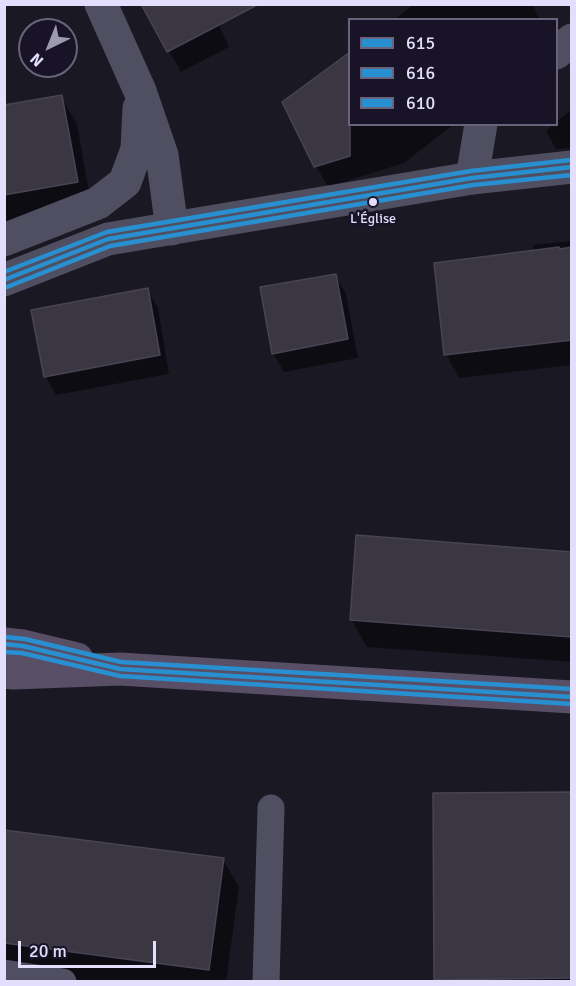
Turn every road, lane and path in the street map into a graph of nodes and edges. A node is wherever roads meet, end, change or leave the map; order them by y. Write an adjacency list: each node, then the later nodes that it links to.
1 (101, 4): 4 (street)
2 (572, 40): 3 (street)
3 (558, 51)
4 (140, 91): 8 (street); 9 (street)
5 (481, 126): 7 (street)
6 (572, 167): 7 (street)
7 (472, 178): 8 (street)
8 (172, 229): 10 (street)
9 (4, 240)
10 (4, 280)
11 (4, 645): 12 (main road)
12 (120, 669): 13 (main road); 14 (main road)
13 (4, 672)
14 (572, 697)
15 (271, 808): 18 (lane)
16 (4, 973): 17 (lane)
17 (63, 981)
18 (266, 981)

